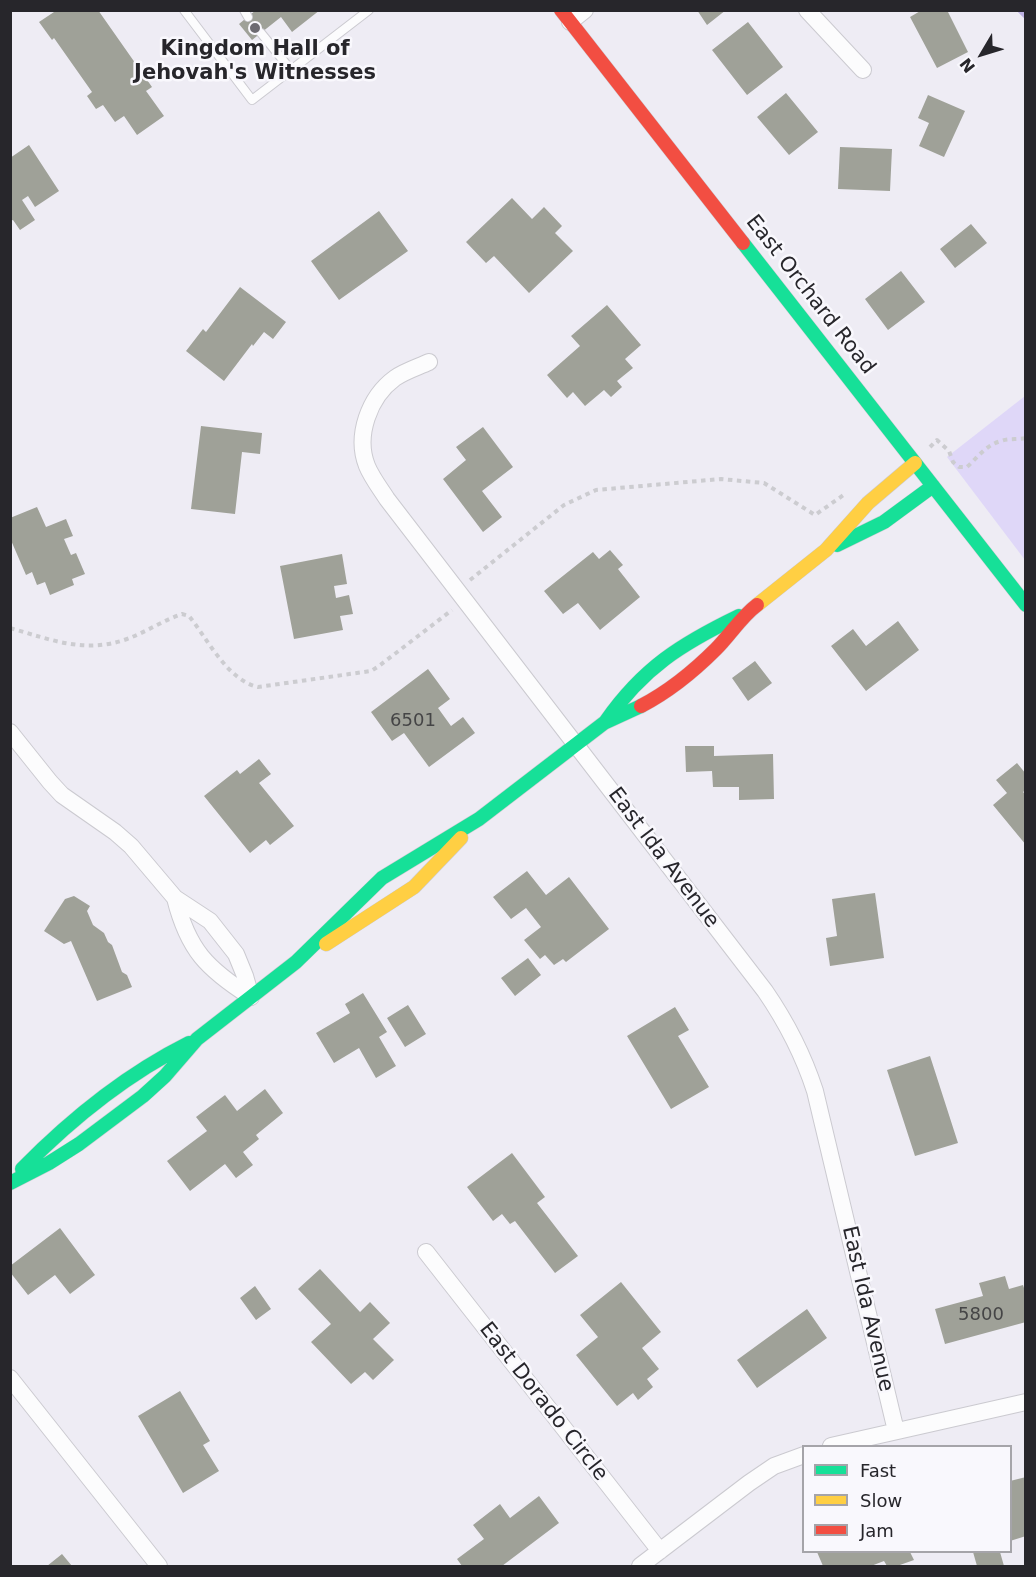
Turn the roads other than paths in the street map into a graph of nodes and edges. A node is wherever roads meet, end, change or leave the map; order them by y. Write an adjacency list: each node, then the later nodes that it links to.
1 (184, 10): 7 (lane)
2 (369, 10): 7 (lane)
3 (585, 10): 5 (street)
4 (807, 10): 8 (street)
5 (566, 16): 10 (street, East Orchard Road)
6 (261, 33): 7 (lane)
7 (291, 70)
8 (863, 70)
9 (429, 362): 17 (street, East Ida Avenue)
10 (915, 463): 11 (street, East Orchard Road); 12 (street)
11 (933, 486): 12 (street); 13 (street, East Orchard Road)
12 (826, 550): 14 (street)
13 (1026, 605)
14 (749, 611): 15 (street); 15 (street)
15 (604, 723): 17 (street)
16 (10, 732): 19 (street)
17 (576, 744): 18 (street); 27 (street, East Ida Avenue)
18 (479, 819): 20 (street); 20 (street)
19 (175, 898): 21 (street); 21 (street)
20 (296, 962): 21 (street)
21 (251, 997): 22 (street)
22 (197, 1039): 23 (street); 23 (street)
23 (10, 1182)
24 (426, 1252): 30 (street, East Dorado Circle)
25 (10, 1378): 31 (street)
26 (1026, 1402): 27 (street)
27 (896, 1431): 28 (street)
28 (835, 1445)
29 (802, 1456): 30 (street)
30 (660, 1551): 32 (street)
31 (159, 1566)
32 (640, 1566)

